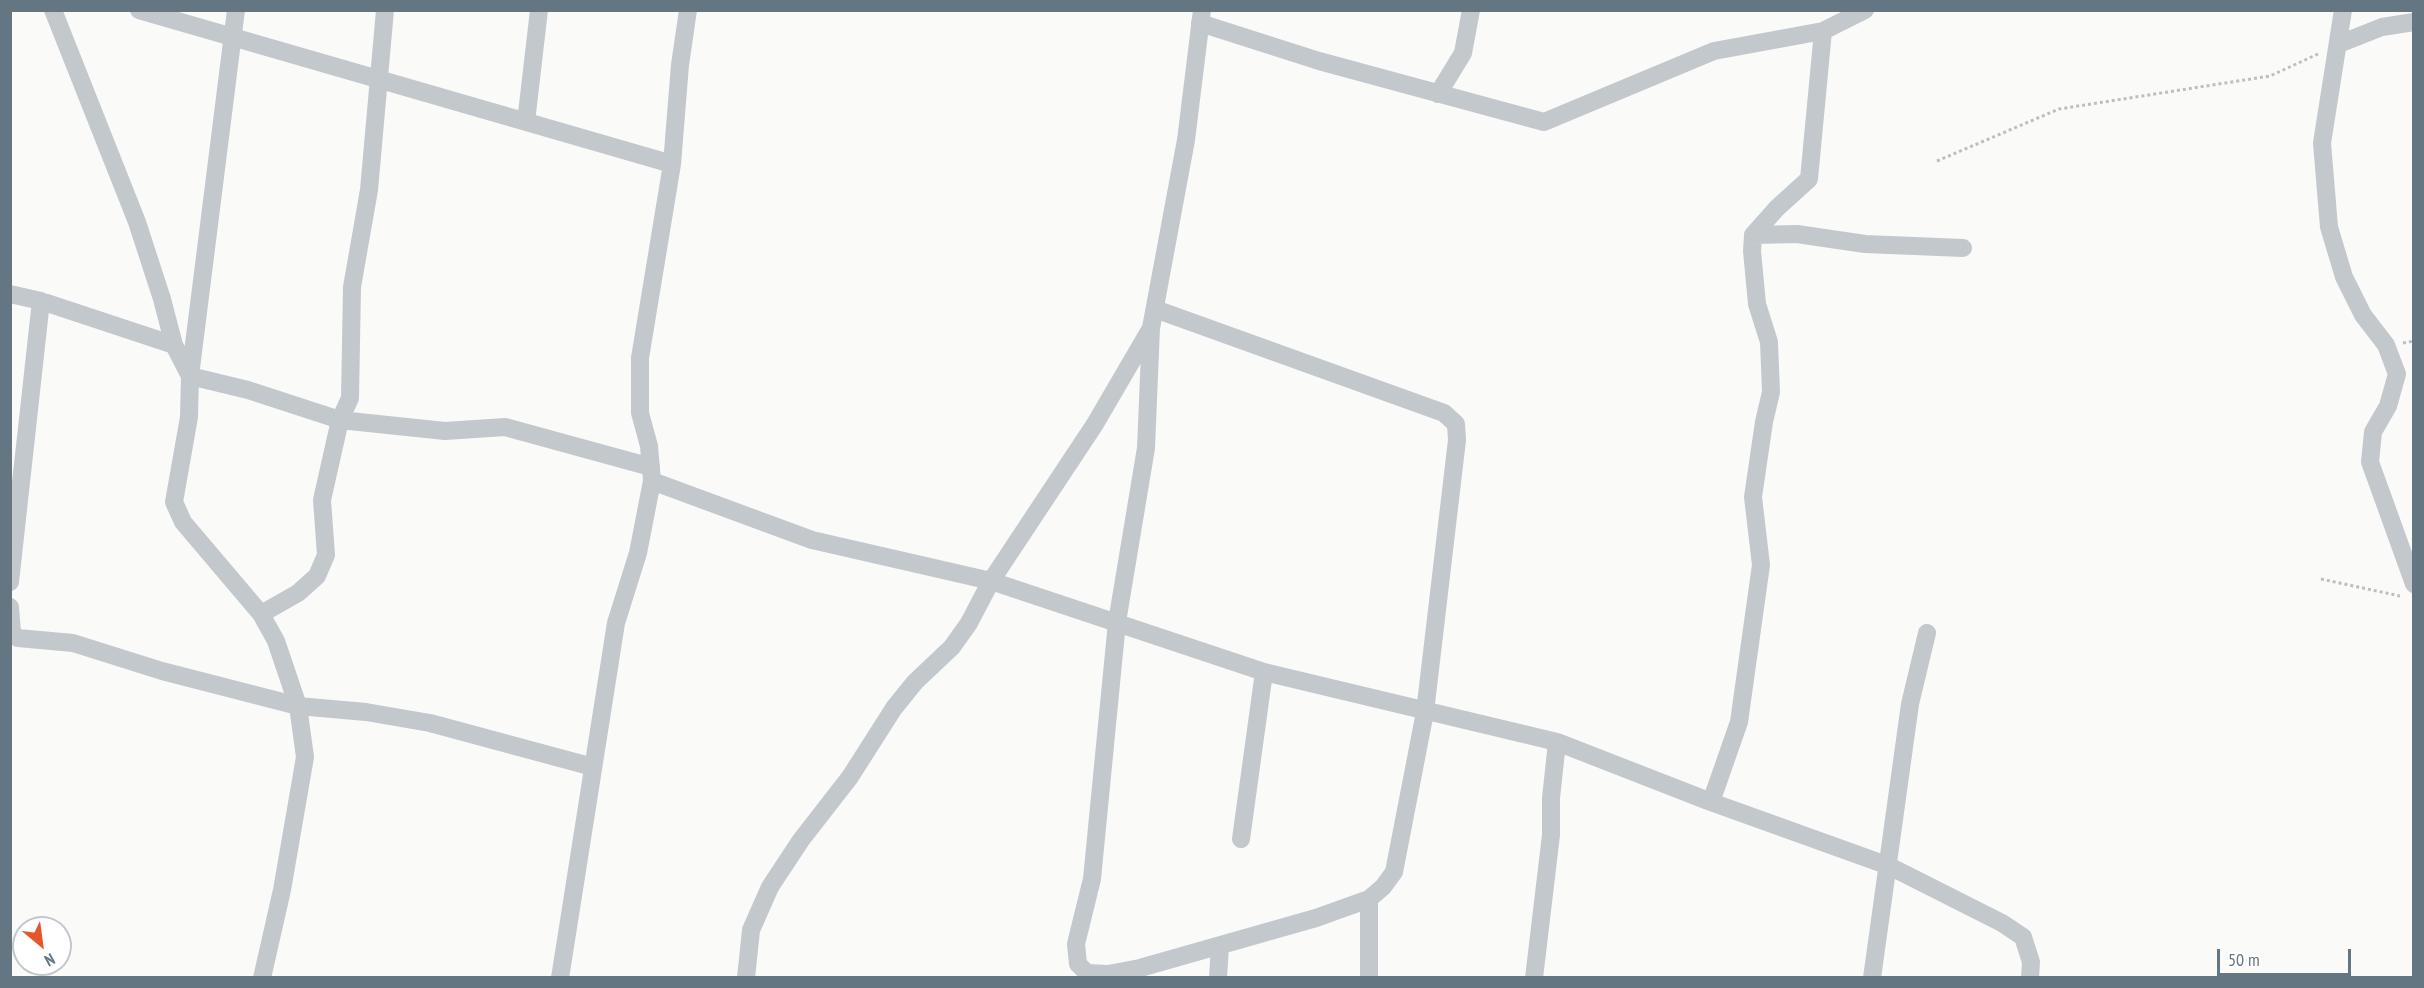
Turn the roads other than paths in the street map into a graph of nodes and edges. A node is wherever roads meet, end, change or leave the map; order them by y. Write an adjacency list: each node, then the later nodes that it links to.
1 (52, 10): 25 (street)
2 (139, 10): 13 (street)
3 (236, 10): 13 (street)
4 (385, 10): 15 (street)
5 (539, 10): 17 (street)
6 (688, 10): 18 (street)
7 (1470, 10): 16 (street)
8 (1865, 10): 12 (street)
9 (2343, 10): 14 (street)
10 (1201, 16): 16 (street); 23 (street)
11 (2414, 22): 14 (street)
12 (1823, 31): 16 (street); 19 (street)
13 (232, 38): 15 (street); 26 (street)
14 (2339, 44): 31 (street)
15 (377, 79): 17 (street); 27 (street)
16 (1438, 94)
17 (526, 122): 18 (street)
18 (672, 164): 28 (street)
19 (1753, 235): 20 (street); 41 (street)
20 (1963, 248)
21 (10, 294): 22 (street)
22 (41, 301): 25 (street); 30 (street)
23 (1155, 309): 24 (street); 38 (street)
24 (1151, 328): 29 (street); 34 (street)
25 (174, 345): 26 (street)
26 (190, 376): 27 (street); 33 (street)
27 (340, 420): 28 (street); 33 (street)
28 (652, 474): 29 (street); 40 (street)
29 (991, 581): 34 (street); 48 (street)
30 (10, 582)
31 (2408, 590)
32 (10, 607): 37 (street)
33 (261, 614): 37 (street)
34 (1117, 621): 36 (street); 45 (street)
35 (1928, 633): 43 (street)
36 (1264, 672): 38 (street); 42 (street)
37 (298, 706): 40 (street); 46 (street)
38 (1425, 712): 39 (street); 44 (street)
39 (1557, 742): 41 (street); 51 (street)
40 (592, 767): 47 (street)
41 (1711, 802): 43 (street)
42 (1241, 839)
43 (1889, 866): 52 (street); 53 (street)
44 (1369, 899): 45 (street); 50 (street)
45 (1220, 946): 49 (street)
46 (262, 978)
47 (560, 978)
48 (746, 978)
49 (1218, 978)
50 (1369, 978)
51 (1534, 978)
52 (1872, 978)
53 (2030, 978)

